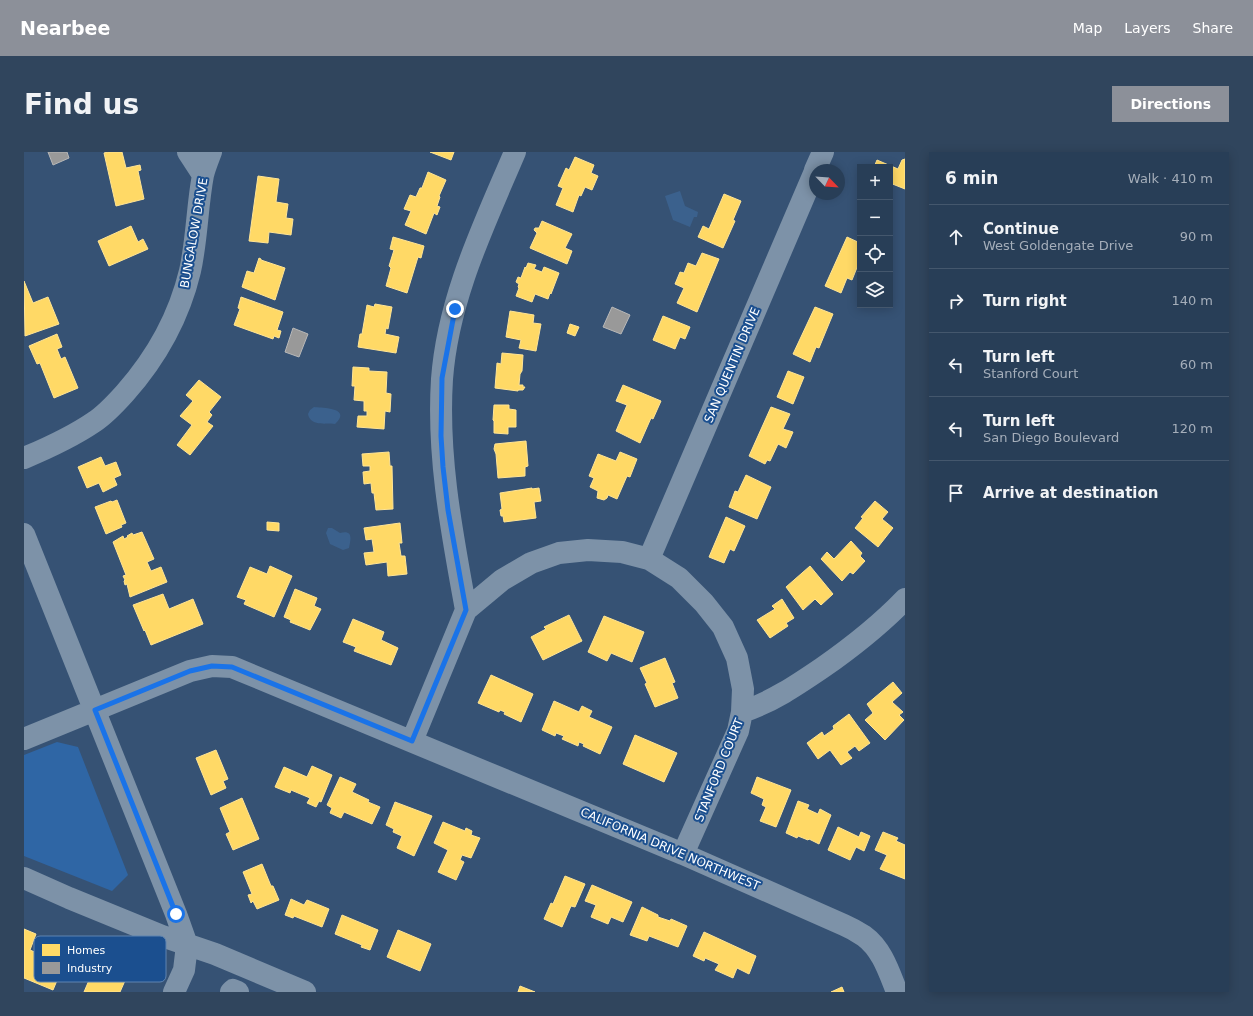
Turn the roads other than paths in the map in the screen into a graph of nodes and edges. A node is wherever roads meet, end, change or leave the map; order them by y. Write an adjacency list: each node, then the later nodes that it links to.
1 (188, 152): 6 (street)
2 (211, 152): 6 (street, BUNGALOW DRIVE)
3 (515, 152): 12 (street)
4 (823, 152): 5 (street, SAN QUENTIN DRIVE)
5 (818, 164)
6 (203, 175): 8 (street, BUNGALOW DRIVE)
7 (809, 184): 10 (street, SAN QUENTIN DRIVE)
8 (24, 458)
9 (24, 534): 13 (street)
10 (649, 559): 12 (street, STANFORD COURT); 14 (street, STANFORD COURT)
11 (905, 599): 14 (street)
12 (466, 610): 16 (street, STANFORD COURT)
13 (95, 710): 15 (street, CALIFORNIA DRIVE NORTHWEST); 16 (street, CALIFORNIA DRIVE NORTHWEST); 21 (street)
14 (742, 712): 17 (street, STANFORD COURT)
15 (24, 739)
16 (412, 741): 17 (street, CALIFORNIA DRIVE NORTHWEST)
17 (683, 854): 26 (street, CALIFORNIA DRIVE NORTHWEST)
18 (24, 878): 19 (street)
19 (164, 936)
20 (166, 937): 21 (street)
21 (187, 945): 22 (street); 25 (street)
22 (174, 992)
23 (231, 992): 24 (street)
24 (238, 992)
25 (305, 992)
26 (897, 992)

